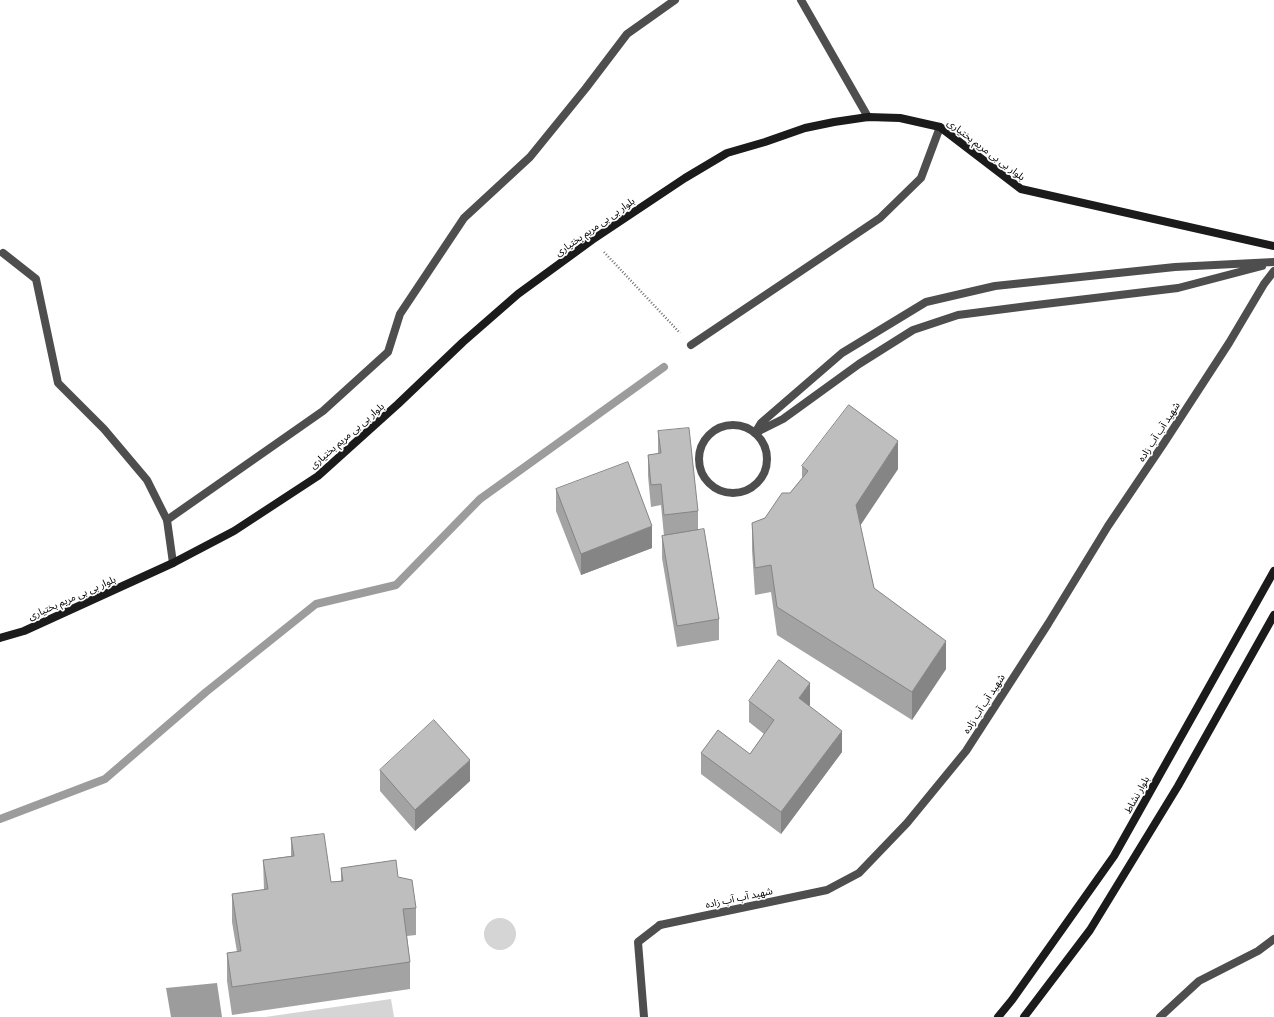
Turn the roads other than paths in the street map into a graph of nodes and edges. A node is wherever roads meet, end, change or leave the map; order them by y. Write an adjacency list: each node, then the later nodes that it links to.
1 (675, 0): 11 (street)
2 (801, 0): 3 (street)
3 (868, 117): 4 (main road, بلوار بی بی مریم بختیاری); 12 (main road, بلوار بی بی مریم بختیاری)
4 (940, 127): 5 (main road, بلوار بی بی مریم بختیاری); 9 (street)
5 (1274, 246)
6 (3, 253): 11 (street)
7 (1274, 262): 10 (street); 10 (street)
8 (1274, 271): 17 (street, شهید آب آب زاده)
9 (692, 345)
10 (755, 433): 10 (street)
11 (167, 520): 12 (street)
12 (173, 563): 15 (main road, بلوار بی بی مریم بختیاری)
13 (1274, 571): 18 (main road, بلوار نشاط)
14 (1274, 614): 19 (main road)
15 (0, 638)
16 (1274, 939): 20 (street)
17 (644, 1017)
18 (998, 1017)
19 (1024, 1017)
20 (1160, 1017)

